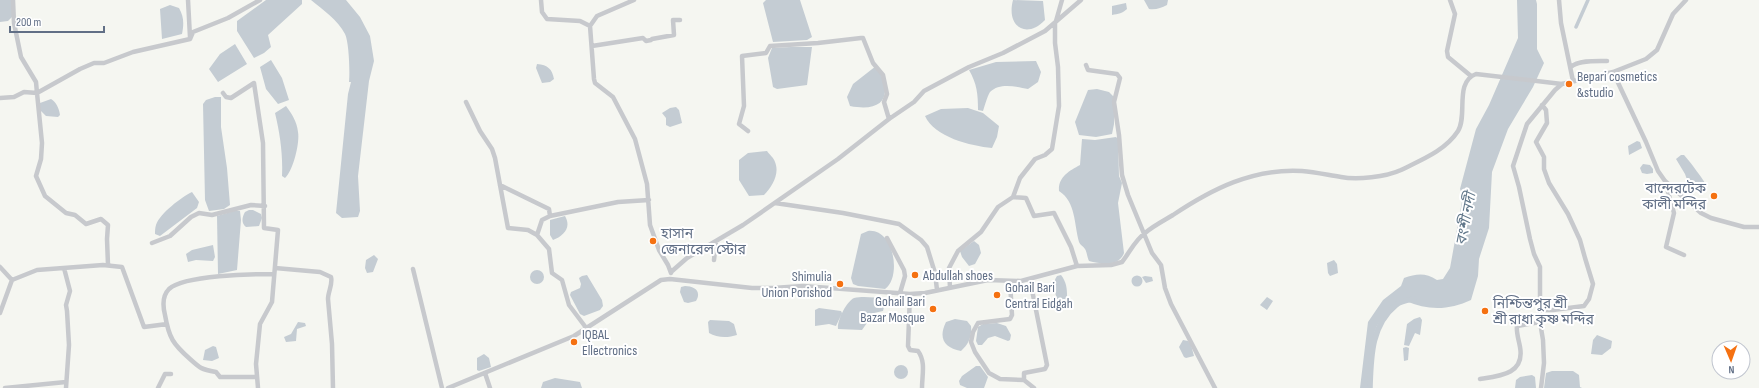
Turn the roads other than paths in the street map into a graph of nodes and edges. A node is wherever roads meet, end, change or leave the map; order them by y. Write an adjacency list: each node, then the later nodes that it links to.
1 (14, 0): 23 (street)
2 (188, 0): 14 (street)
3 (260, 0): 14 (street)
4 (541, 0): 13 (street)
5 (634, 0): 13 (street)
6 (1062, 0): 12 (street)
7 (1081, 0): 12 (street)
8 (1450, 0): 20 (street)
9 (1559, 0): 18 (street)
10 (1686, 0): 19 (street)
11 (680, 20): 15 (street)
12 (1056, 22): 28 (street); 32 (street)
13 (590, 26): 15 (street)
14 (190, 39): 23 (street)
15 (592, 46): 33 (street)
16 (1607, 61): 18 (street)
17 (1086, 65): 38 (street)
18 (1571, 67): 21 (street)
19 (1613, 72): 21 (street); 30 (street)
20 (1471, 76): 22 (street); 38 (street)
21 (1573, 81): 22 (street)
22 (1562, 84): 27 (street)
23 (37, 93): 25 (street); 45 (street)
24 (223, 93): 35 (street)
25 (0, 98)
26 (466, 102): 31 (street)
27 (1542, 105): 61 (street); 61 (street)
28 (889, 119): 29 (street); 34 (street)
29 (748, 131)
30 (1665, 182): 37 (street); 43 (street)
31 (500, 185): 36 (street); 39 (street)
32 (1013, 197): 46 (street); 57 (street)
33 (648, 200): 36 (street); 51 (street)
34 (775, 203): 41 (street); 58 (street)
35 (265, 206): 42 (street); 49 (street)
36 (550, 216): 39 (street)
37 (1759, 228)
38 (1144, 233): 46 (street); 82 (street)
39 (537, 235): 65 (street)
40 (888, 238): 59 (street)
41 (716, 242): 44 (street); 51 (street)
42 (152, 243)
43 (1684, 255)
44 (714, 260)
45 (108, 265): 48 (street); 64 (street)
46 (1078, 266): 55 (street)
47 (0, 267): 54 (street)
48 (64, 268): 54 (street); 71 (street)
49 (275, 268): 52 (street); 76 (street)
50 (413, 269): 77 (street)
51 (671, 272): 53 (street)
52 (274, 274): 64 (street); 68 (street)
53 (670, 279): 59 (street); 65 (street)
54 (12, 280): 62 (street)
55 (1030, 280): 56 (street); 70 (street)
56 (1010, 282): 57 (street); 70 (street)
57 (950, 288): 58 (street)
58 (937, 290): 60 (street)
59 (900, 293): 60 (street)
60 (910, 294): 80 (street)
61 (1541, 310): 63 (street)
62 (0, 313)
63 (1540, 322): 69 (street); 83 (street)
64 (166, 324): 68 (street)
65 (587, 329): 66 (street)
66 (485, 373): 78 (street); 79 (street)
67 (171, 374): 74 (street)
68 (256, 377): 75 (street)
69 (1480, 379)
70 (1024, 380): 81 (street)
71 (66, 382): 72 (street); 73 (street)
72 (5, 388)
73 (66, 388)
74 (158, 388)
75 (258, 388)
76 (333, 388)
77 (442, 388)
78 (448, 388)
79 (490, 388)
80 (922, 388)
81 (1034, 388)
82 (1216, 388)
83 (1541, 388)

